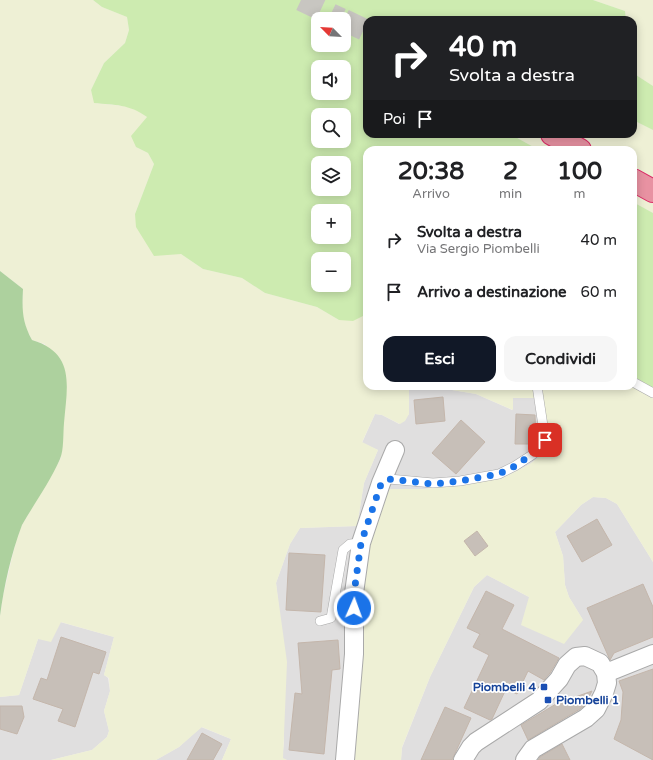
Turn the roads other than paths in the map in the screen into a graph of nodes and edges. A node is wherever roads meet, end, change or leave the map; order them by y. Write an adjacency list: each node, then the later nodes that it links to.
1 (559, 138): 2 (highway)
2 (573, 146)
3 (637, 384): 5 (lane)
4 (538, 390): 7 (lane)
5 (653, 393)
6 (395, 450): 7 (street)
7 (381, 484): 8 (street)
8 (361, 543): 9 (lane); 12 (street)
9 (320, 621)
10 (653, 654): 11 (street)
11 (606, 673): 13 (street); 14 (street)
12 (345, 760)
13 (463, 760)
14 (524, 760)

